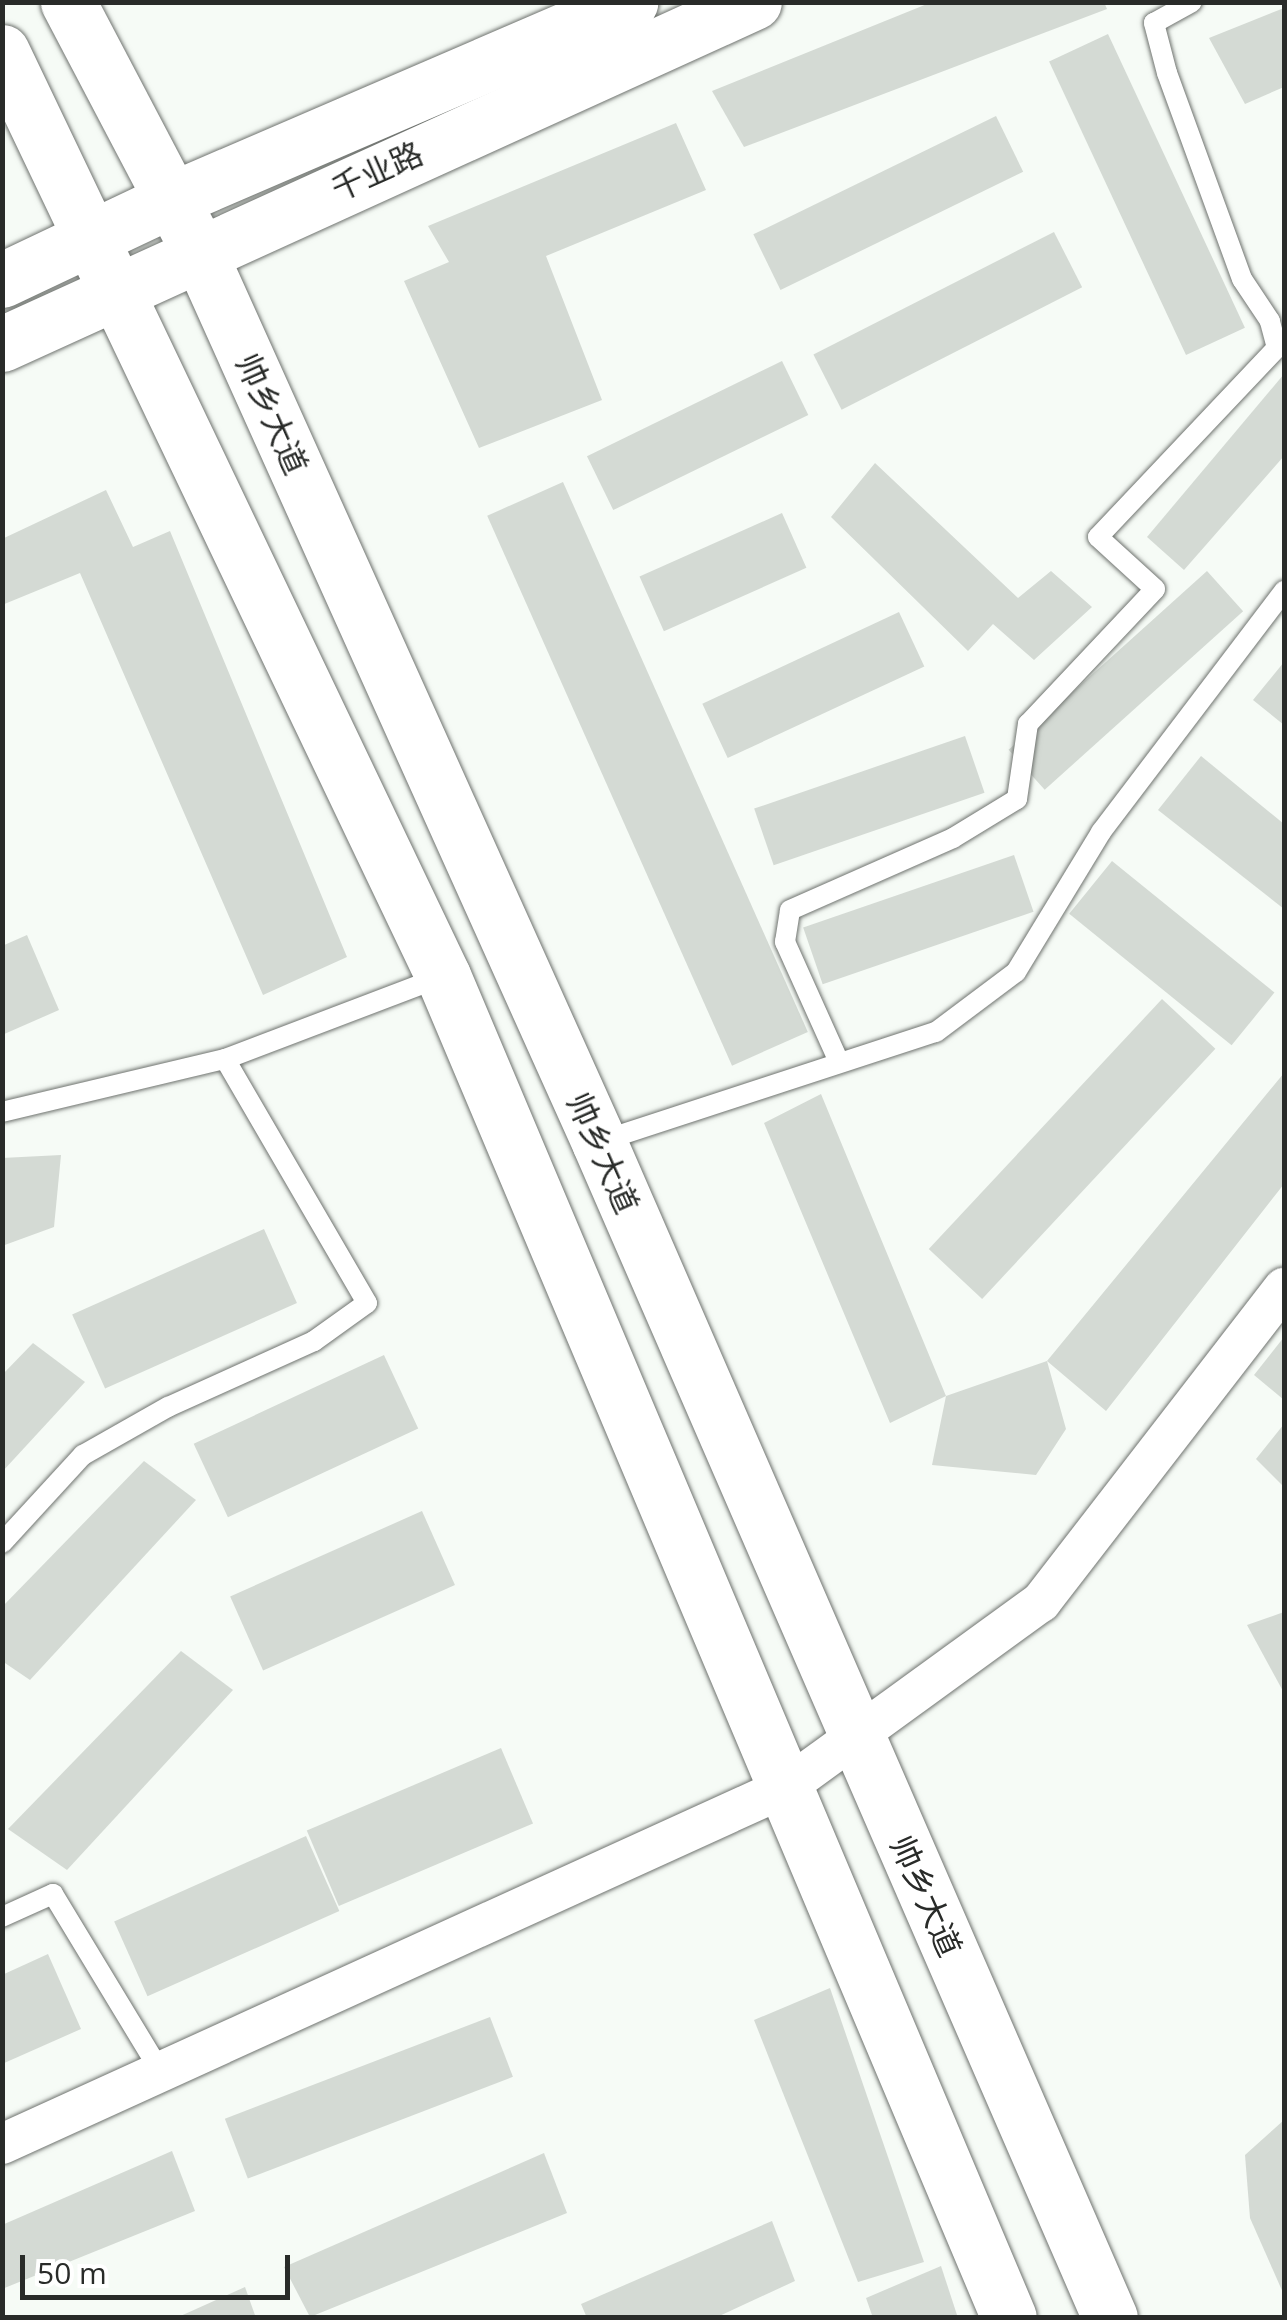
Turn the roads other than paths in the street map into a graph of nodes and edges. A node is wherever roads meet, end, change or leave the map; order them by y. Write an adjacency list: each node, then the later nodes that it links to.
1 (68, 2): 6 (main road, 帅乡大道)
2 (630, 2): 6 (main road, 千业路)
3 (754, 2): 8 (main road, 千业路)
4 (1192, 2): 15 (lane)
5 (2, 52): 7 (main road)
6 (173, 199): 7 (main road, 千业路); 8 (main road, 帅乡大道)
7 (90, 238): 9 (main road, 千业路); 10 (main road)
8 (198, 250): 10 (main road, 千业路); 17 (main road, 帅乡大道)
9 (2, 280)
10 (117, 291): 11 (main road, 千业路); 13 (main road)
11 (2, 344)
12 (1284, 592): 15 (lane)
13 (443, 976): 14 (lane); 21 (main road)
14 (224, 1059): 16 (lane); 19 (lane)
15 (839, 1062): 17 (lane)
16 (2, 1112)
17 (598, 1142): 20 (main road, 帅乡大道)
18 (1284, 1288): 20 (street)
19 (2, 1543)
20 (857, 1736): 21 (street); 26 (main road, 帅乡大道)
21 (786, 1788): 23 (street); 25 (main road)
22 (2, 1918): 23 (lane)
23 (161, 2072): 24 (street)
24 (2, 2144)
25 (1009, 2318)
26 (1110, 2318)

